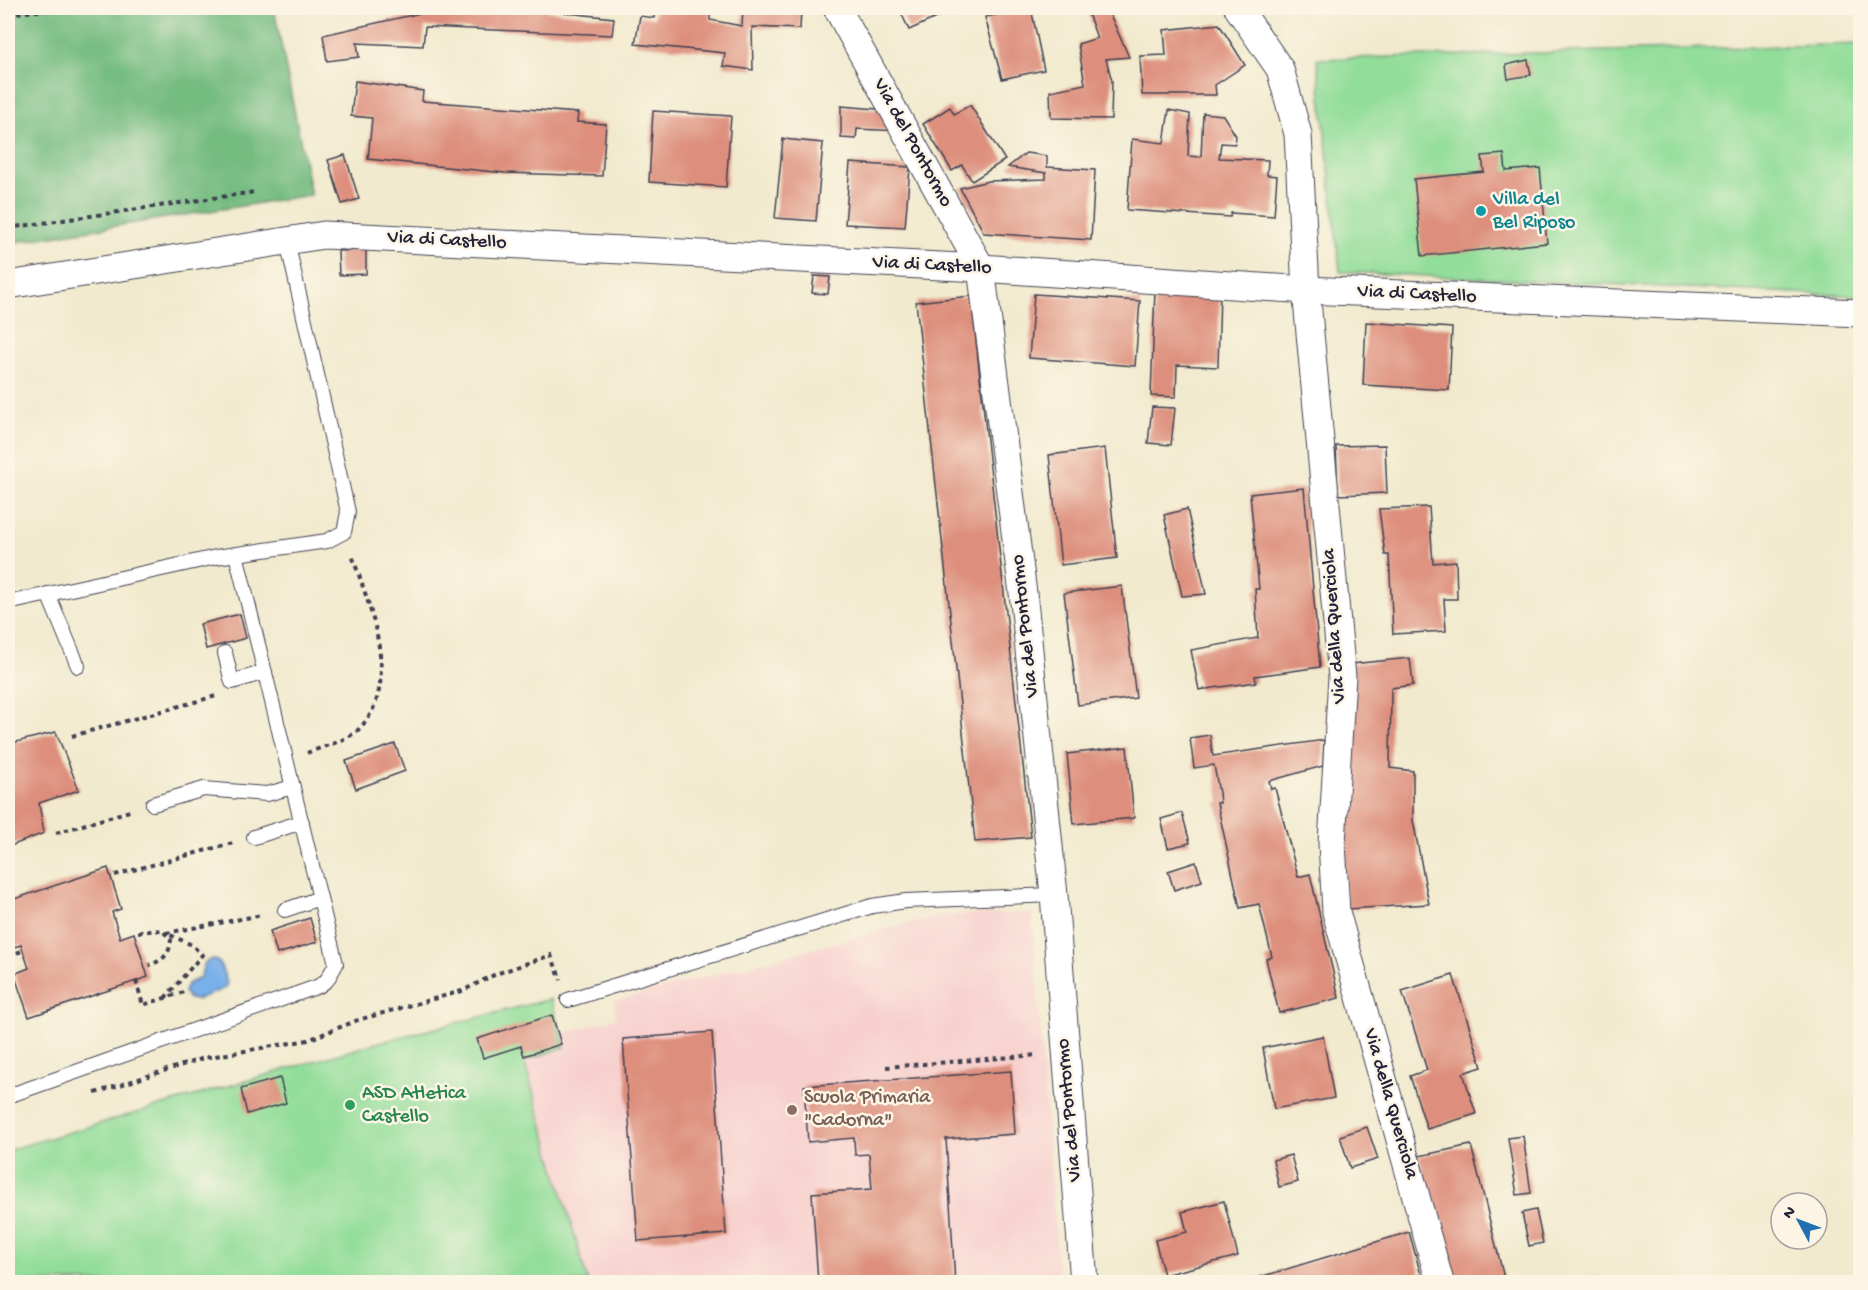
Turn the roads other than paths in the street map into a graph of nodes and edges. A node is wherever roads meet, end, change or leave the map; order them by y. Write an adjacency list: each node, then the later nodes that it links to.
1 (837, 8): 4 (street, Via del Pontormo)
2 (1238, 8): 6 (street, Via della Querciola)
3 (287, 241): 4 (street, Via di Castello); 5 (street, Via di Castello); 8 (lane)
4 (981, 268): 6 (street, Via di Castello); 18 (street, Via del Pontormo)
5 (8, 285)
6 (1306, 290): 7 (street, Via di Castello); 24 (street, Via della Querciola)
7 (1860, 314)
8 (236, 554): 9 (lane); 13 (lane)
9 (48, 594): 10 (lane); 12 (lane)
10 (8, 603)
11 (225, 653): 13 (lane)
12 (78, 666)
13 (265, 672): 14 (lane)
14 (293, 787): 15 (lane); 16 (lane)
15 (153, 804)
16 (302, 822): 17 (lane); 19 (lane)
17 (254, 837)
18 (1054, 895): 21 (lane); 23 (street, Via del Pontormo)
19 (320, 898): 20 (lane); 22 (lane)
20 (285, 910)
21 (568, 1000)
22 (8, 1096)
23 (1084, 1282)
24 (1440, 1282)

